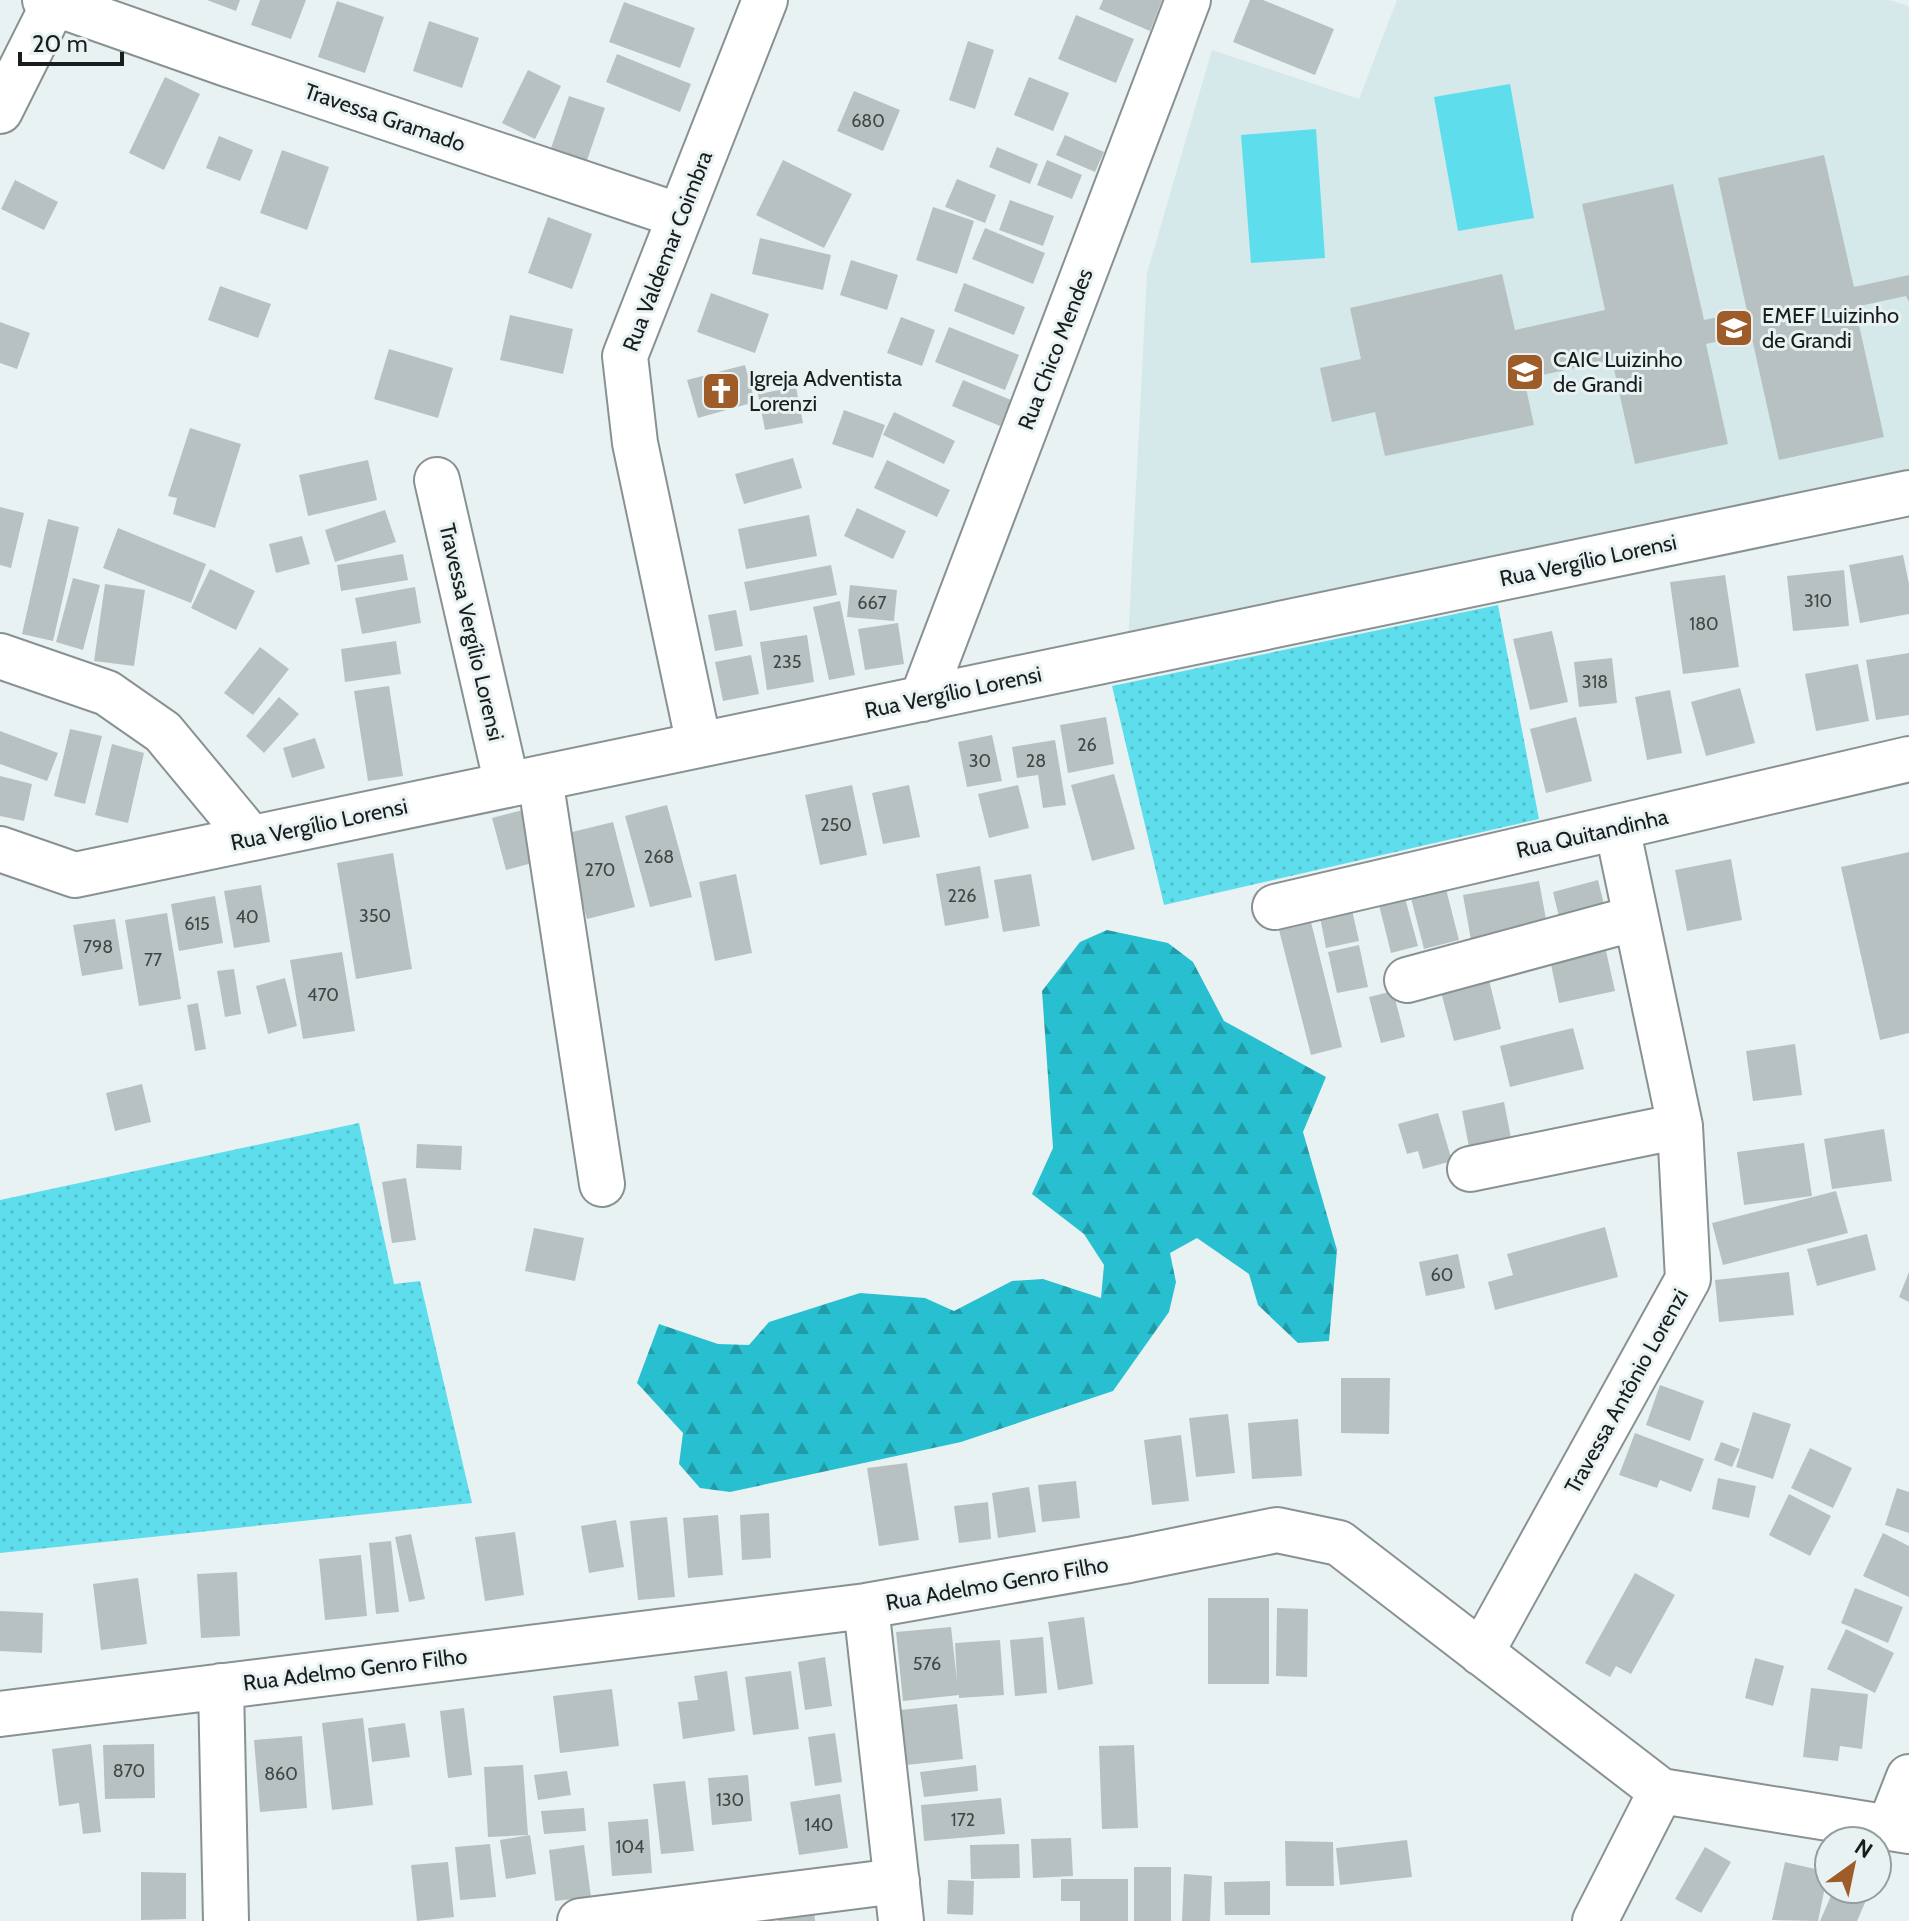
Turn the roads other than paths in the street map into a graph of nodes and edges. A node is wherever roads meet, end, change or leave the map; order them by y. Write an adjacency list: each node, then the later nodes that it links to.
1 (765, 0): 5 (street, Rua Valdemar Coimbra)
2 (1188, 0): 9 (street, Rua Chico Mendes)
3 (49, 1): 4 (street); 5 (street, Travessa Gramado)
4 (0, 111)
5 (680, 216): 10 (street, Rua Valdemar Coimbra)
6 (437, 480): 12 (street, Travessa Vergílio Lorensi)
7 (1909, 493): 9 (street, Rua Vergílio Lorensi)
8 (0, 656): 14 (street)
9 (922, 699): 10 (street, Rua Vergílio Lorensi)
10 (699, 745): 12 (street, Rua Vergílio Lorensi)
11 (1909, 759): 13 (street, Rua Quitandinha)
12 (524, 781): 14 (street, Rua Vergílio Lorensi); 21 (street, Travessa Vergílio Lorensi)
13 (1617, 827): 16 (street, Rua Quitandinha); 17 (street, Travessa Antônio Lorenzi)
14 (251, 838): 15 (street, Rua Vergílio Lorensi)
15 (0, 849)
16 (1275, 907)
17 (1636, 918): 18 (street); 19 (street, Travessa Antônio Lorenzi)
18 (1407, 980)
19 (1680, 1126): 20 (street); 23 (street, Travessa Antônio Lorenzi)
20 (1470, 1169)
21 (602, 1184)
22 (866, 1606): 23 (street, Rua Adelmo Genro Filho); 24 (street, Rua Adelmo Genro Filho); 29 (street)
23 (1481, 1653): 27 (street, Rua Adelmo Genro Filho)
24 (221, 1686): 25 (street, Rua Adelmo Genro Filho); 30 (street)
25 (0, 1714)
26 (1909, 1777): 28 (street)
27 (1661, 1791): 28 (street, Rua Adelmo Genro Filho); 32 (street)
28 (1899, 1830)
29 (899, 1901): 31 (street)
30 (226, 1921)
31 (580, 1921)
32 (1595, 1921)

